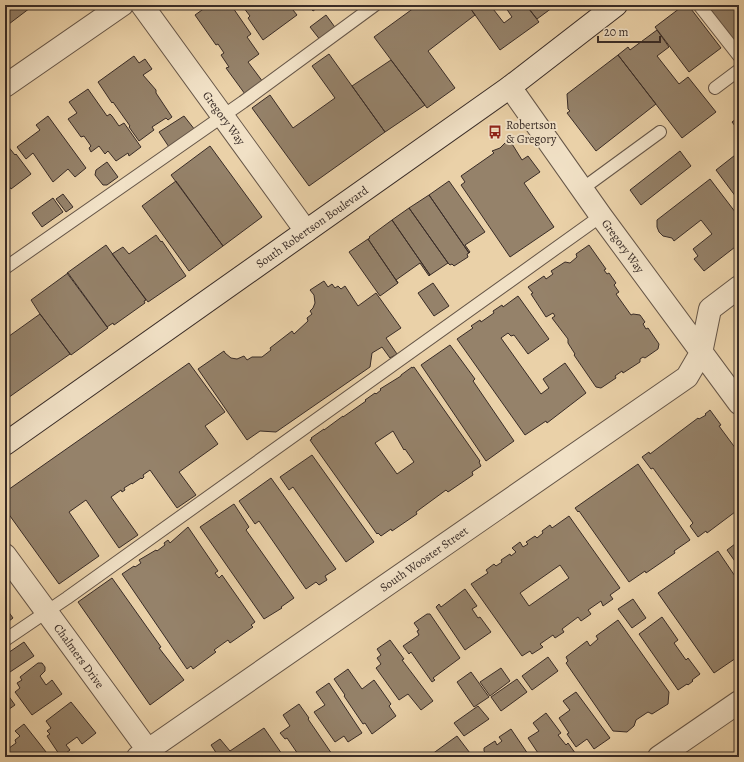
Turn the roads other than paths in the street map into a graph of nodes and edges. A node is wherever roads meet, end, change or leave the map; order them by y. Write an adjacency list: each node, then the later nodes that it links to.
1 (122, 5): 8 (street)
2 (142, 5): 11 (street, Gregory Way)
3 (375, 5): 11 (lane)
4 (616, 5): 9 (street, South Robertson Boulevard)
5 (699, 5): 6 (lane)
6 (739, 56)
7 (739, 70): 10 (lane)
8 (5, 86)
9 (510, 87): 13 (street, Gregory Way); 15 (street, South Robertson Boulevard)
10 (715, 88)
11 (223, 116): 15 (street, Gregory Way); 16 (lane)
12 (660, 132): 13 (lane)
13 (582, 189): 14 (street, Gregory Way)
14 (601, 216): 18 (street, Gregory Way); 22 (lane)
15 (306, 231): 20 (street, South Robertson Boulevard)
16 (5, 268)
17 (739, 287): 18 (street, South Wooster Street)
18 (701, 353): 19 (street, Gregory Way); 25 (street, South Wooster Street)
19 (739, 403)
20 (5, 444)
21 (5, 555): 22 (street, Chalmers Drive)
22 (47, 612): 23 (lane); 25 (street, Chalmers Drive)
23 (5, 640)
24 (739, 702): 26 (street)
25 (146, 755)
26 (659, 757)

